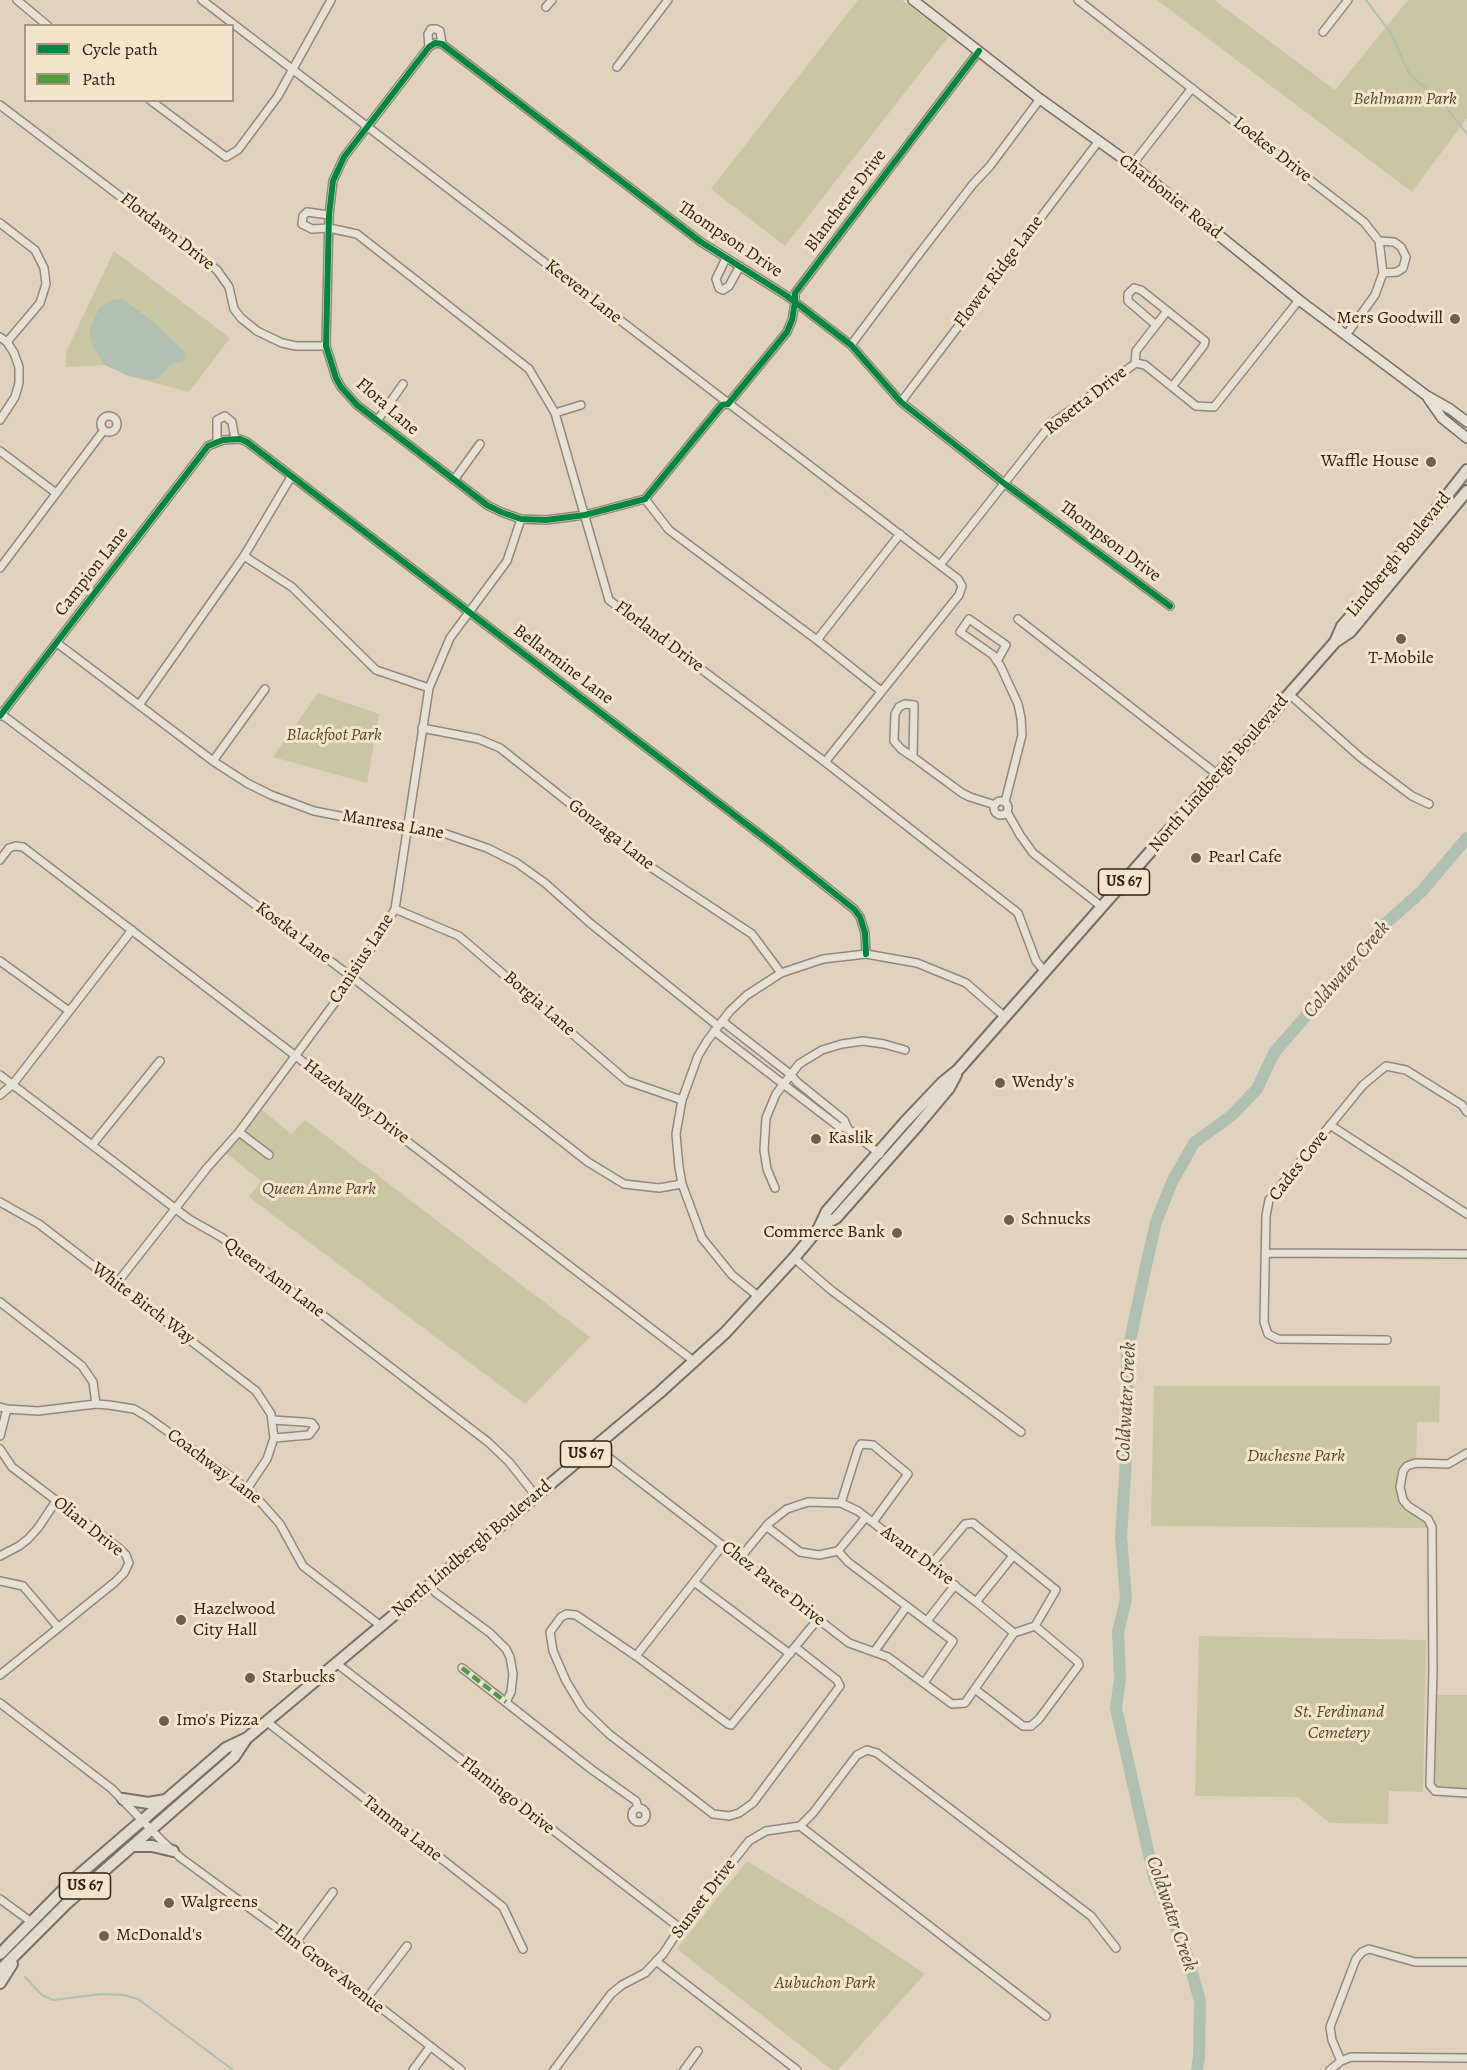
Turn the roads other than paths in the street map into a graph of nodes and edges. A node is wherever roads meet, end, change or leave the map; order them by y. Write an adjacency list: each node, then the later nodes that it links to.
1 (17, 0): 10 (street)
2 (202, 0): 11 (street, Keeven Lane)
3 (331, 0): 17 (street)
4 (552, 0): 9 (street)
5 (668, 0): 16 (street)
6 (915, 0): 15 (main road, Charbonier Road)
7 (1078, 0): 18 (street, Loekes Drive)
8 (1348, 0): 13 (street)
9 (546, 7)
10 (46, 24)
11 (233, 24)
12 (234, 25): 17 (street, Keeven Lane)
13 (1323, 32)
14 (435, 45): 22 (street, Flora Lane); 29 (street, Thompson Drive)
15 (979, 51): 19 (main road, Charbonier Road); 33 (street, Blanchette Drive)
16 (617, 67)
17 (293, 70): 20 (street); 22 (street, Keeven Lane)
18 (1192, 88): 24 (street); 28 (street, Loekes Drive)
19 (1040, 99): 23 (main road, Charbonier Road); 38 (street)
20 (153, 102)
21 (0, 105): 39 (street, Flordawn Drive)
22 (367, 127): 25 (street, Flora Lane); 45 (street, Keeven Lane)
23 (1098, 142): 24 (main road, Charbonier Road); 44 (street, Flower Ridge Lane)
24 (1132, 165): 32 (main road, Charbonier Road)
25 (329, 215): 27 (street, Flora Lane); 27 (street, Florland Drive)
26 (0, 224): 37 (street)
27 (329, 228): 39 (street, Flora Lane); 47 (street, Florland Drive)
28 (1379, 242): 31 (street); 31 (street)
29 (726, 258): 30 (street, Thompson Drive); 30 (street, Thompson Drive)
30 (740, 266): 33 (street, Thompson Drive)
31 (1383, 273): 36 (street)
32 (1299, 300): 36 (main road, Charbonier Road); 42 (street, Rosetta Drive)
33 (795, 302): 38 (street, Thompson Drive); 45 (street, Blanchette Drive)
34 (1167, 310): 35 (street); 35 (street); 42 (street)
35 (1156, 325): 40 (street)
36 (1346, 334): 43 (main road, Charbonier Road)
37 (3, 340): 48 (street)
38 (851, 345): 44 (street, Thompson Drive)
39 (326, 346): 49 (street, Flora Lane)
40 (1135, 364): 42 (street, Rosetta Drive); 60 (street, Rosetta Drive)
41 (403, 384): 49 (street)
42 (1172, 387)
43 (1426, 396): 50 (main road, Charbonier Road); 53 (main road, Charbonier Road)
44 (901, 402): 60 (street, Thompson Drive)
45 (728, 404): 63 (street); 66 (street, Keeven Lane)
46 (581, 405): 47 (street)
47 (555, 414): 64 (street, Florland Drive)
48 (0, 420)
49 (376, 421): 59 (street, Flora Lane)
50 (1467, 422)
51 (104, 430): 62 (street)
52 (235, 438): 54 (street); 54 (street); 58 (street, Bellarmine Lane)
53 (1467, 438)
54 (217, 441): 75 (street, Campion Lane)
55 (480, 444): 59 (street)
56 (0, 451): 62 (street)
57 (1467, 470): 74 (main road, Lindbergh Boulevard / US 67)
58 (291, 477): 67 (street); 71 (street, Bellarmine Lane)
59 (454, 480): 65 (street, Flora Lane)
60 (1005, 483): 68 (street, Rosetta Drive); 70 (street, Thompson Drive)
61 (1467, 491): 74 (main road, Lindbergh Boulevard / US 67)
62 (56, 494): 69 (street)
63 (645, 499): 64 (street, Flora Lane); 73 (street)
64 (585, 515): 65 (street, Flora Lane); 87 (street, Florland Drive)
65 (521, 519): 71 (street, Canisius Lane)
66 (900, 534): 68 (street, Keeven Lane); 73 (street)
67 (244, 556): 78 (street); 82 (street)
68 (940, 565): 80 (street, Keeven Lane)
69 (0, 568)
70 (1170, 606)
71 (469, 612): 78 (street, Canisius Lane); 100 (street, Bellarmine Lane)
72 (1018, 619): 88 (street)
73 (817, 640): 80 (street)
74 (1335, 642): 77 (main road, Lindbergh Boulevard / US 67)
75 (57, 643): 82 (street, Manresa Lane); 83 (street, Campion Lane)
76 (997, 661): 76 (street); 89 (street)
77 (1313, 666): 81 (main road, North Lindbergh Boulevard / US 67)
78 (429, 688): 84 (street, Canisius Lane)
79 (265, 689): 86 (street)
80 (881, 691): 87 (street)
81 (1289, 694): 88 (main road, North Lindbergh Boulevard / US 67); 90 (street)
82 (140, 705): 86 (street, Manresa Lane)
83 (0, 715): 104 (street, Kostka Lane)
84 (422, 728): 93 (street, Canisius Lane); 103 (street, Gonzaga Lane)
85 (913, 757): 85 (street); 91 (street)
86 (213, 761): 93 (street, Manresa Lane)
87 (825, 762): 102 (street, Florland Drive)
88 (1218, 775): 97 (main road, North Lindbergh Boulevard / US 67)
89 (1005, 802): 91 (street); 92 (street)
90 (1429, 804)
91 (995, 805): 92 (street)
92 (1007, 812): 97 (street)
93 (409, 827): 98 (street, Canisius Lane); 107 (street, Manresa Lane)
94 (15, 837): 95 (street)
95 (16, 846): 96 (street); 99 (street, Hazelvalley Drive)
96 (0, 860)
97 (1102, 907): 102 (main road, North Lindbergh Boulevard / US 67)
98 (395, 909): 104 (street, Canisius Lane); 117 (street, Borgia Lane)
99 (132, 930): 105 (street); 109 (street, Hazelvalley Drive)
100 (866, 954): 103 (street); 106 (street)
101 (0, 961): 105 (street)
102 (1044, 972): 106 (main road, North Lindbergh Boulevard / US 67)
103 (781, 974): 107 (street)
104 (353, 978): 109 (street, Canisius Lane); 126 (street, Kostka Lane)
105 (69, 1011): 114 (street)
106 (1005, 1017): 111 (main road, North Lindbergh Boulevard / US 67)
107 (718, 1026): 112 (street, Manresa Lane); 115 (street, Manresa Lane); 117 (street)
108 (905, 1050): 112 (street)
109 (295, 1055): 121 (street, Canisius Lane); 139 (street, Hazelvalley Drive)
110 (160, 1061): 122 (street)
111 (958, 1070): 123 (main road, North Lindbergh Boulevard / US 67); 125 (main road, North Lindbergh Boulevard / US 67)
112 (790, 1074): 115 (street); 120 (street, Manresa Lane)
113 (0, 1075): 114 (street, Queen Ann Lane)
114 (13, 1084): 116 (street); 122 (street, Queen Ann Lane)
115 (782, 1085): 120 (street, Manresa Lane); 127 (street)
116 (0, 1095)
117 (681, 1100): 126 (street)
118 (1467, 1112): 119 (street, Cades Cove)
119 (1330, 1125): 130 (street); 132 (street, Cades Cove)
120 (848, 1129): 123 (street, Manresa Lane)
121 (239, 1132): 124 (street); 129 (street, Canisius Lane)
122 (92, 1145): 129 (street, Queen Ann Lane)
123 (878, 1153): 125 (street, Manresa Lane); 131 (main road, North Lindbergh Boulevard / US 67)
124 (268, 1155)
125 (887, 1161): 131 (main road, North Lindbergh Boulevard / US 67)
126 (682, 1184): 136 (street)
127 (775, 1188)
128 (0, 1202): 135 (street, White Birch Way)
129 (176, 1209): 135 (street, Canisius Lane); 150 (street, Queen Ann Lane)
130 (1467, 1214)
131 (819, 1228): 134 (main road, North Lindbergh Boulevard / US 67)
132 (1265, 1253): 133 (street); 138 (street, Cades Cove)
133 (1467, 1254)
134 (794, 1258): 136 (main road, North Lindbergh Boulevard / US 67); 143 (street)
135 (117, 1283): 142 (street, White Birch Way)
136 (759, 1297): 139 (main road, North Lindbergh Boulevard / US 67)
137 (0, 1302): 140 (street)
138 (1387, 1340)
139 (695, 1362): 146 (main road, North Lindbergh Boulevard / US 67)
140 (96, 1404): 141 (street, Coachway Lane); 149 (street, Coachway Lane)
141 (4, 1408): 144 (street)
142 (272, 1420): 145 (street, White Birch Way); 145 (street)
143 (1021, 1432)
144 (0, 1436)
145 (274, 1438): 149 (street, White Birch Way)
146 (595, 1447): 150 (main road, North Lindbergh Boulevard / US 67); 156 (street, Chez Paree Drive)
147 (0, 1449): 151 (street, Olian Drive)
148 (1467, 1453): 186 (street)
149 (247, 1488): 170 (street, Coachway Lane)
150 (536, 1496): 165 (main road, North Lindbergh Boulevard / US 67)
151 (56, 1501): 158 (street); 172 (street, Olian Drive)
152 (841, 1503): 153 (street, Avant Drive); 154 (street); 155 (street, Avant Drive)
153 (866, 1517): 154 (street, Avant Drive); 157 (street)
154 (873, 1522): 161 (street, Avant Drive)
155 (766, 1526): 157 (street); 160 (street, Avant Drive)
156 (723, 1545): 160 (street, Chez Paree Drive); 163 (street)
157 (838, 1551): 167 (street)
158 (0, 1556)
159 (1013, 1556): 161 (street); 166 (street); 171 (street)
160 (740, 1558): 168 (street, Chez Paree Drive)
161 (930, 1566): 164 (street, Avant Drive)
162 (0, 1581): 172 (street)
163 (694, 1582): 174 (street); 176 (street)
164 (955, 1585): 166 (street, Avant Drive); 169 (street)
165 (429, 1586): 170 (main road, North Lindbergh Boulevard / US 67); 182 (street)
166 (976, 1602): 173 (street, Avant Drive)
167 (907, 1606): 169 (street); 175 (street)
168 (818, 1619): 174 (street); 175 (street, Chez Paree Drive)
169 (927, 1621): 180 (street)
170 (381, 1626): 177 (main road, North Lindbergh Boulevard / US 67)
171 (1035, 1626): 173 (street); 181 (street)
172 (58, 1627): 179 (street, Olian Drive)
173 (1014, 1633): 181 (street)
174 (792, 1651): 176 (street); 176 (street)
175 (874, 1652): 180 (street, Chez Paree Drive)
176 (636, 1656)
177 (336, 1663): 184 (main road, North Lindbergh Boulevard / US 67); 198 (street, Flamingo Drive)
178 (462, 1668): 182 (street)
179 (0, 1675)
180 (924, 1683): 181 (street, Chez Paree Drive)
181 (975, 1690)
182 (506, 1702): 189 (street)
183 (0, 1703): 188 (street, Elm Grove Avenue)
184 (266, 1721): 185 (main road, North Lindbergh Boulevard / US 67); 204 (street, Tamma Lane)
185 (247, 1738): 187 (main road, North Lindbergh Boulevard / US 67); 192 (main road, North Lindbergh Boulevard / US 67)
186 (1467, 1793)
187 (169, 1799): 188 (main road); 190 (main road, North Lindbergh Boulevard / US 67)
188 (123, 1800): 190 (street, Elm Grove Avenue)
189 (638, 1808)
190 (143, 1821): 192 (street, Elm Grove Avenue); 197 (main road, North Lindbergh Boulevard / US 67)
191 (800, 1826): 198 (street, Sunset Drive); 203 (street); 211 (street)
192 (152, 1831): 193 (main road, North Lindbergh Boulevard / US 67); 194 (street, Elm Grove Avenue)
193 (133, 1846): 194 (main road); 201 (main road, North Lindbergh Boulevard / US 67)
194 (173, 1851): 199 (street, Elm Grove Avenue)
195 (333, 1892): 199 (street)
196 (0, 1899): 197 (street)
197 (30, 1921): 200 (main road); 205 (main road, North Lindbergh Boulevard / US 67)
198 (680, 1928): 206 (street, Sunset Drive)
199 (296, 1942): 210 (street, Elm Grove Avenue)
200 (0, 1943)
201 (23, 1946): 208 (main road, North Lindbergh Boulevard / US 67); 209 (main road)
202 (407, 1946): 210 (street)
203 (1116, 1948)
204 (523, 1949)
205 (0, 1954)
206 (656, 1961): 219 (street, Sunset Drive); 221 (street)
207 (1467, 1962): 215 (street)
208 (0, 1970)
209 (0, 1983)
210 (367, 1998): 212 (street, Elm Grove Avenue)
211 (1046, 2016)
212 (430, 2047): 217 (street); 218 (street, Elm Grove Avenue)
213 (698, 2052): 220 (street)
214 (1467, 2058): 215 (street)
215 (1341, 2061): 216 (street)
216 (1331, 2068)
217 (413, 2070)
218 (461, 2070)
219 (554, 2070)
220 (684, 2070)
221 (797, 2070)

